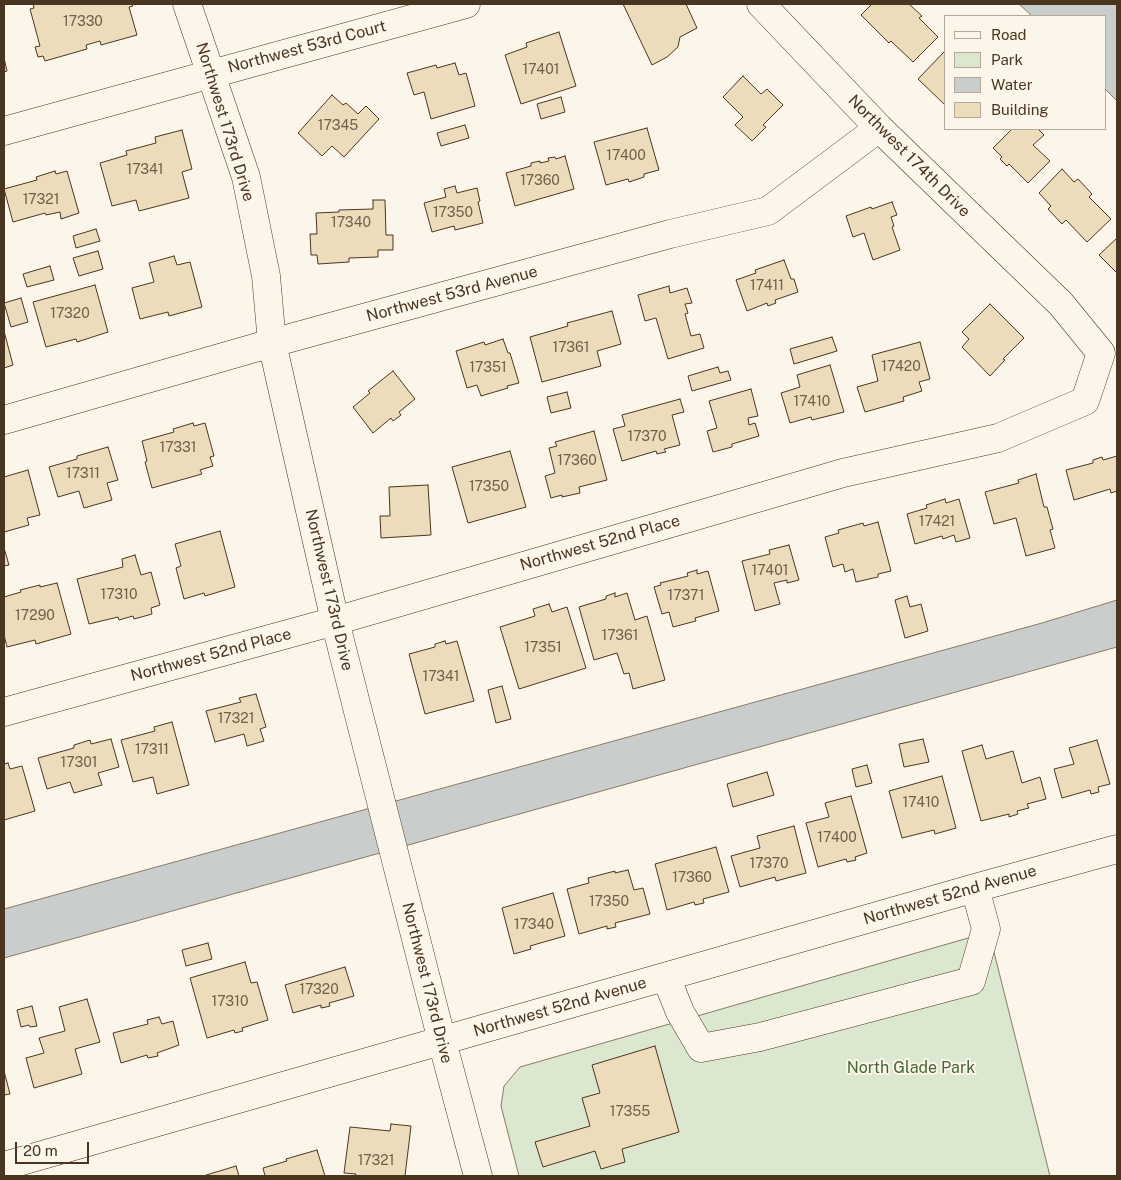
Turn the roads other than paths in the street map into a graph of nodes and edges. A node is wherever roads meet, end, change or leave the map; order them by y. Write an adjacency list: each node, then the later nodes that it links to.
1 (187, 4): 4 (street, Northwest 173rd Drive)
2 (466, 4): 4 (street, Northwest 53rd Court)
3 (761, 4): 5 (street, Northwest 174th Drive)
4 (211, 73): 6 (street, Northwest 53rd Court); 8 (street, Northwest 173rd Drive)
5 (879, 128): 7 (street, Northwest 174th Drive); 8 (street, Northwest 53rd Avenue)
6 (4, 131)
7 (1060, 304): 10 (street, Northwest 52nd Place)
8 (272, 343): 9 (street, Northwest 53rd Avenue); 10 (street, Northwest 173rd Drive)
9 (4, 420)
10 (335, 621): 11 (street, Northwest 52nd Place); 15 (street, Northwest 173rd Drive)
11 (4, 712)
12 (1117, 849): 13 (street, Northwest 52nd Avenue)
13 (975, 888): 14 (street, Northwest 52nd Avenue); 14 (street)
14 (666, 976): 15 (street, Northwest 52nd Avenue)
15 (442, 1041): 16 (street, Northwest 52nd Avenue); 17 (street, Northwest 173rd Drive)
16 (4, 1166)
17 (478, 1176)

